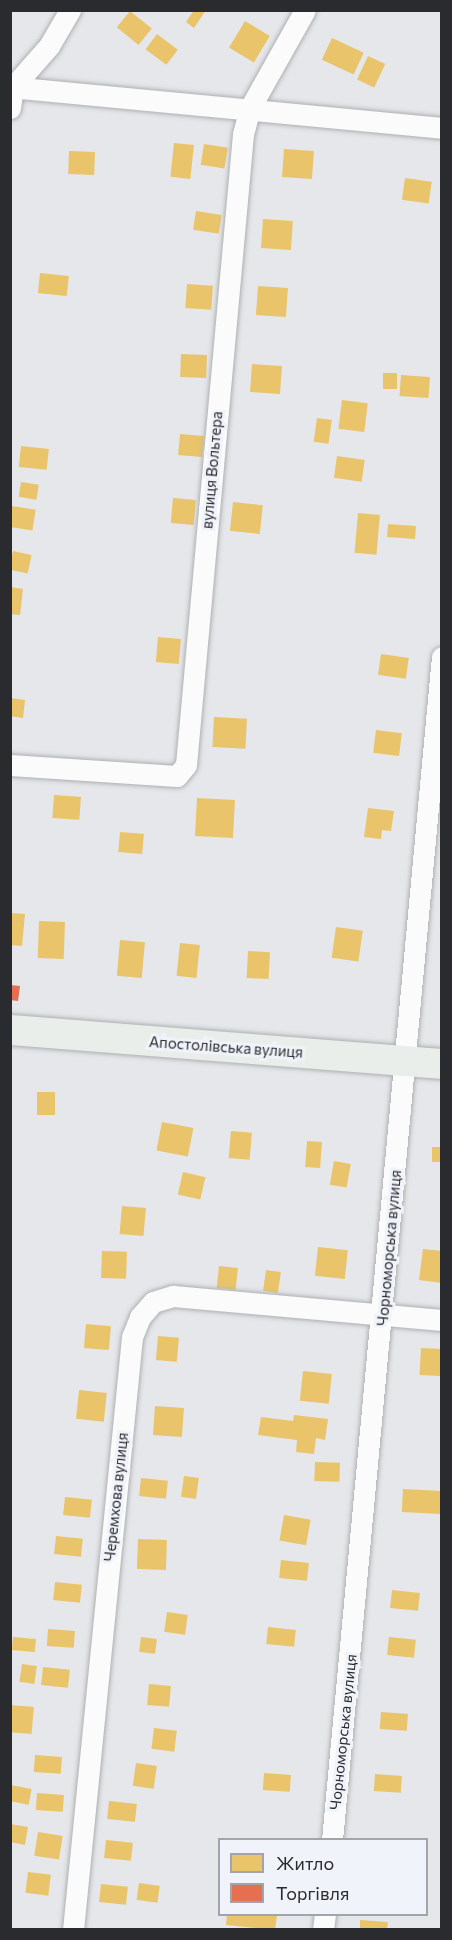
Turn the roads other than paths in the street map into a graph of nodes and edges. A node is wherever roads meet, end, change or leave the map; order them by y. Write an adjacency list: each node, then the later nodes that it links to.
1 (70, 10): 3 (street)
2 (305, 10): 5 (street, вулиця Вольтера)
3 (11, 86): 4 (street); 5 (street)
4 (10, 108)
5 (250, 108): 6 (street); 8 (street, вулиця Вольтера)
6 (441, 128)
7 (441, 657): 9 (street, Чорноморська вулиця)
8 (10, 765)
9 (435, 812): 11 (street, Чорноморська вулиця)
10 (10, 1030): 11 (street, Апостолівська вулиця)
11 (406, 1061): 12 (street, Апостолівська вулиця); 13 (street, Чорноморська вулиця)
12 (441, 1064)
13 (383, 1316): 14 (street, Черемхова вулиця); 15 (street, Чорноморська вулиця); 16 (street, Черемхова вулиця)
14 (441, 1320)
15 (332, 1838)
16 (73, 1929)

